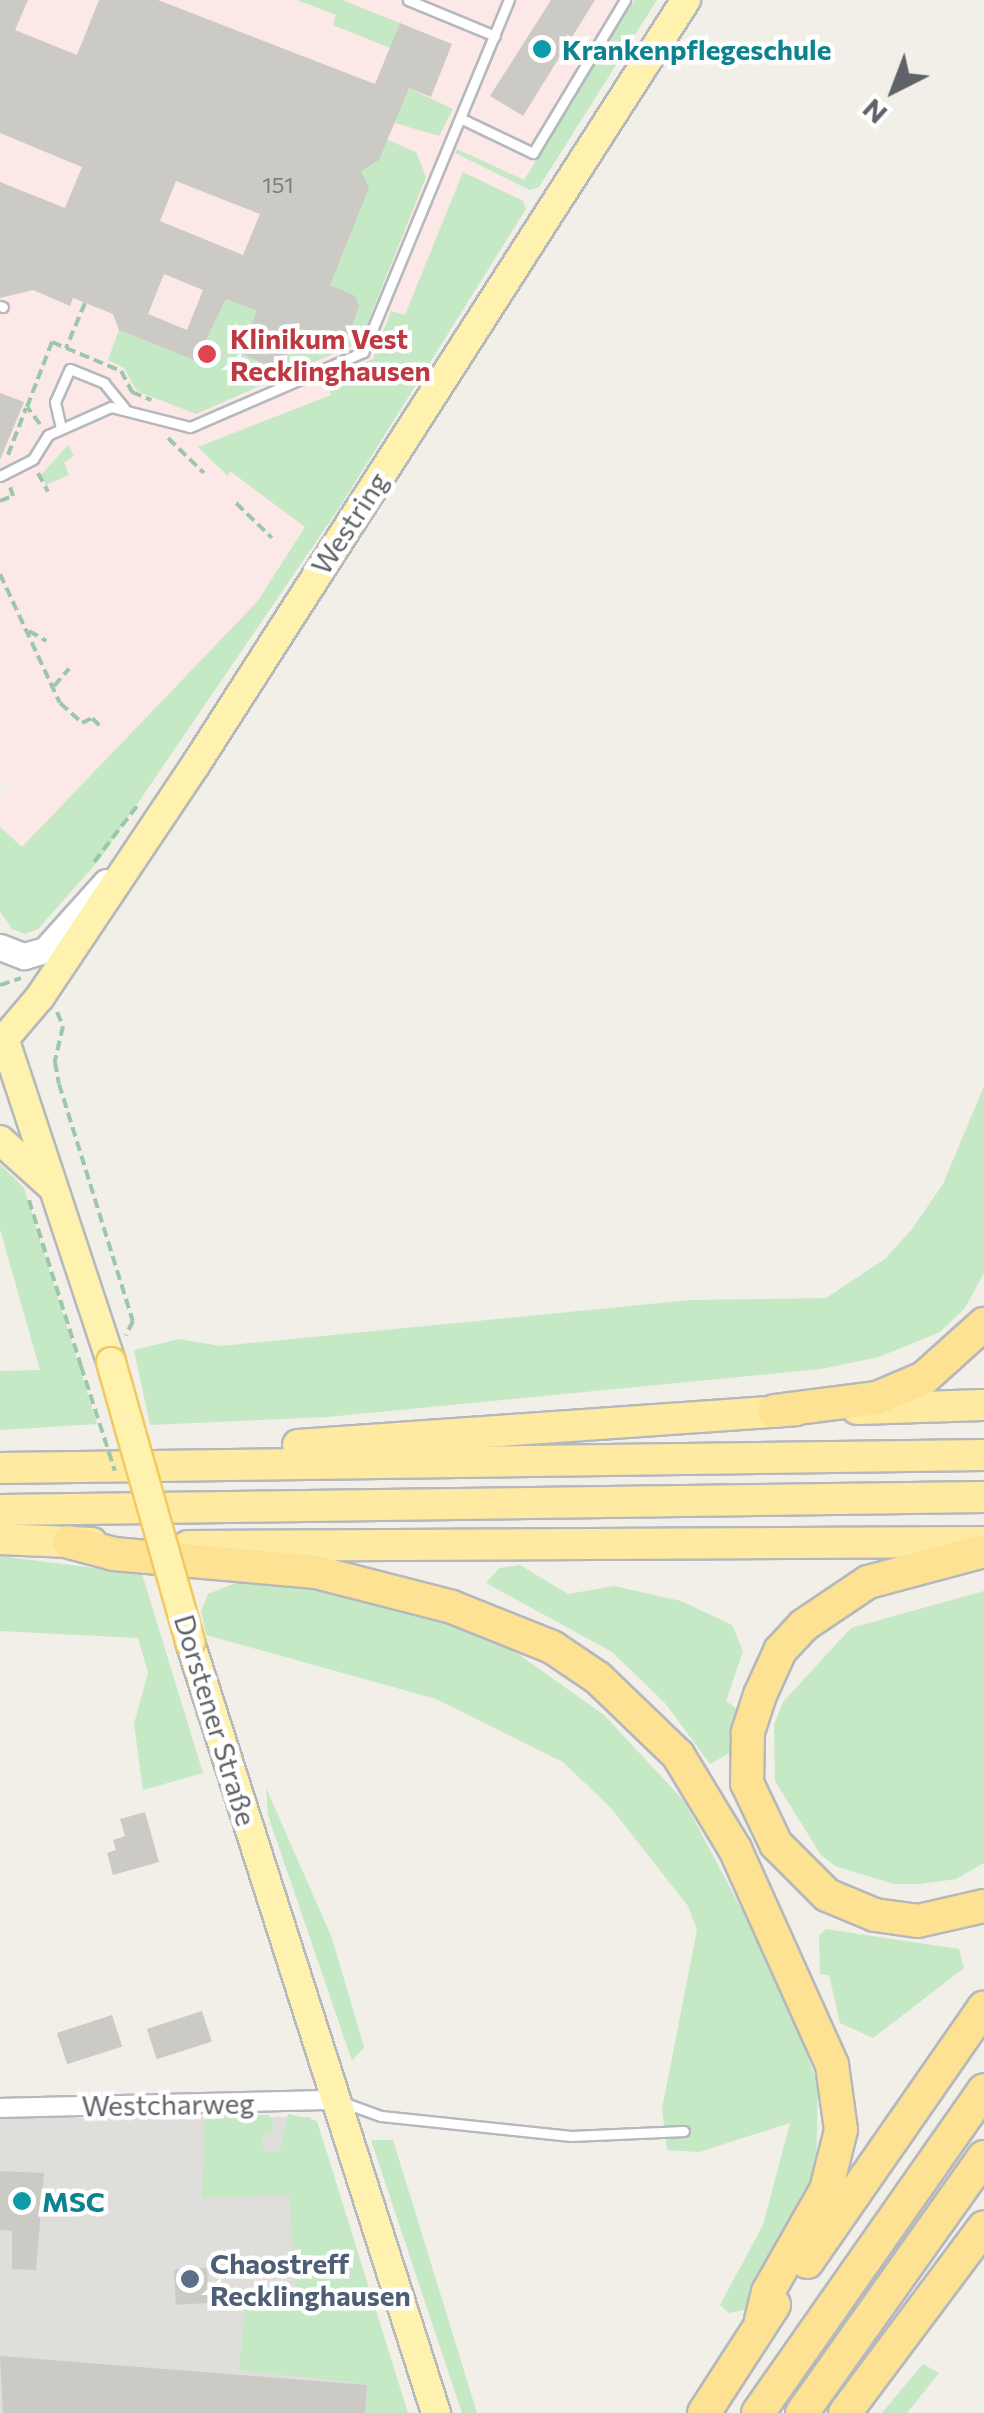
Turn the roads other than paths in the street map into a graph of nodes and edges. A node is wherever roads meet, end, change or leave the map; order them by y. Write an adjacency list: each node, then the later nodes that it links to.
1 (408, 0): 5 (lane)
2 (509, 0): 5 (lane)
3 (625, 0): 6 (lane)
4 (686, 0): 10 (main road, Westring)
5 (495, 36): 6 (lane)
6 (462, 119): 7 (lane)
7 (125, 409): 8 (lane); 8 (lane)
8 (61, 428): 9 (lane)
9 (0, 476)
10 (152, 830): 11 (main road); 12 (main road, Westring)
11 (0, 947)
12 (2, 1037): 14 (main road, Dorstener Straße)
13 (0, 1140): 14 (main road)
14 (54, 1190): 30 (main road, Dorstener Straße, bridge)
15 (984, 1324): 17 (highway)
16 (984, 1406): 17 (highway)
17 (774, 1411): 19 (highway)
18 (984, 1455): 19 (highway)
19 (170, 1464): 20 (highway)
20 (0, 1468)
21 (984, 1497): 22 (highway)
22 (0, 1510)
23 (0, 1540): 24 (highway)
24 (69, 1542): 25 (highway); 37 (highway)
25 (984, 1542)
26 (984, 1550): 27 (highway)
27 (984, 1906)
28 (984, 2007): 37 (highway)
29 (984, 2090): 40 (highway)
30 (337, 2100): 31 (street, Westcharweg); 32 (lane); 38 (main road, Dorstener Straße)
31 (0, 2108)
32 (684, 2130)
33 (984, 2157): 41 (highway)
34 (984, 2227): 36 (highway)
35 (984, 2243): 36 (highway)
36 (954, 2271): 42 (highway)
37 (761, 2320): 39 (highway)
38 (436, 2413)
39 (704, 2413)
40 (758, 2413)
41 (802, 2413)
42 (845, 2413)

